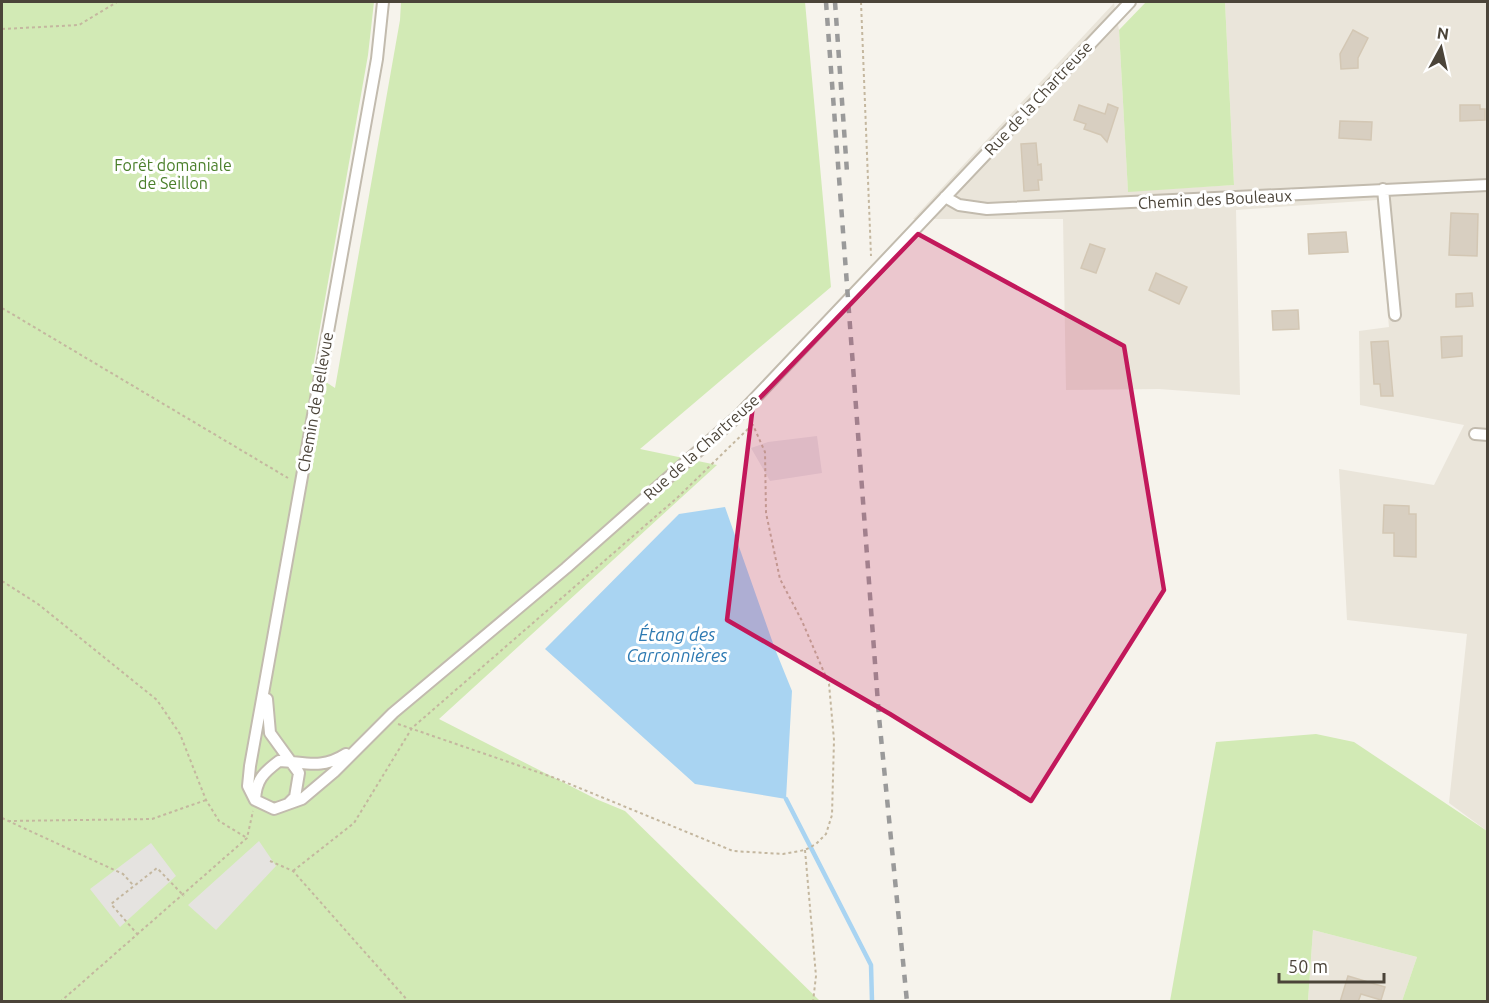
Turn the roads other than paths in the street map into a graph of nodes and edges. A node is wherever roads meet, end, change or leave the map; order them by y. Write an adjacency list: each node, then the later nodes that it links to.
1 (382, 2): 9 (street, Chemin de Bellevue)
2 (1130, 2): 5 (street, Rue de la Chartreuse)
3 (1488, 185): 4 (street, Chemin des Bouleaux)
4 (1383, 189): 5 (street, Chemin des Bouleaux); 6 (street)
5 (945, 197): 10 (street, Rue de la Chartreuse)
6 (1395, 315)
7 (1475, 434): 8 (street)
8 (1488, 435)
9 (267, 669): 11 (street); 12 (street, Chemin de Bellevue)
10 (360, 745): 11 (street); 13 (street, Rue de la Chartreuse)
11 (293, 762): 12 (street); 13 (street)
12 (255, 800): 13 (street)
13 (286, 805)

